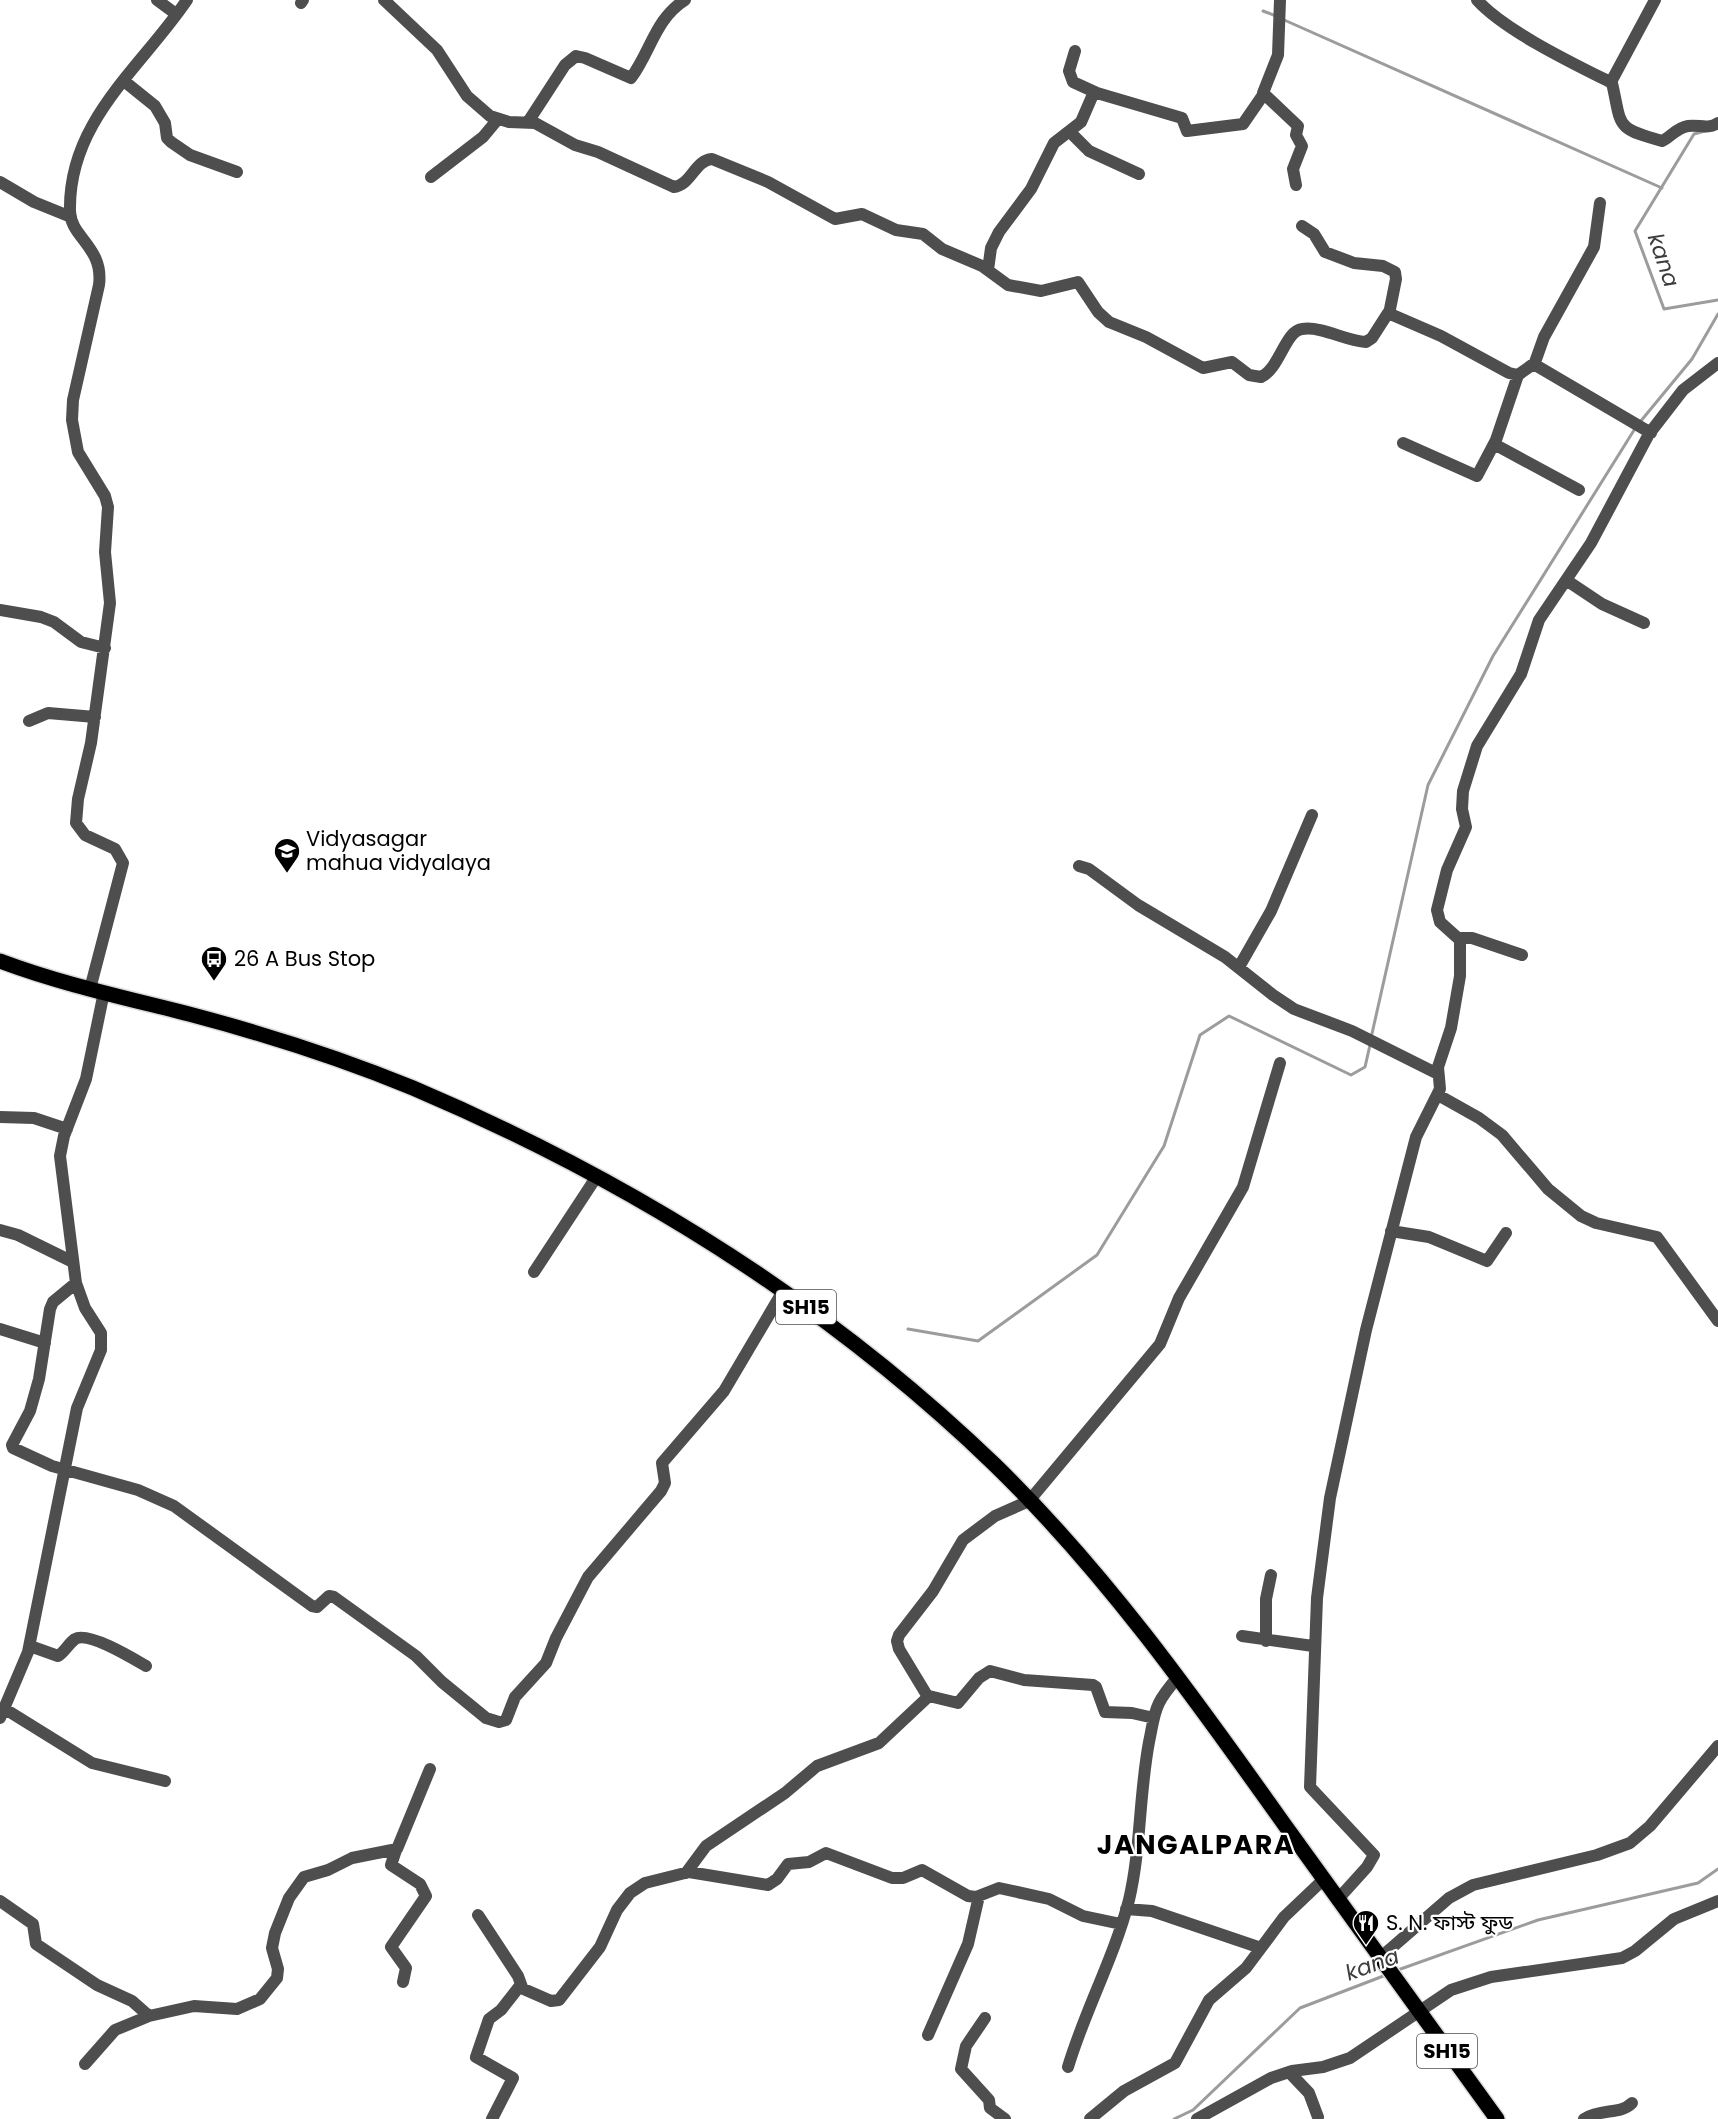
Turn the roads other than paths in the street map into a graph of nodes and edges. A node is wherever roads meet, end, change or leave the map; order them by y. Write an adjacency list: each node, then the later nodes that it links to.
1 (157, 0): 8 (street)
2 (187, 0): 8 (street)
3 (384, 0): 14 (street)
4 (685, 0): 15 (street)
5 (1280, 0): 13 (street)
6 (1478, 0): 11 (street)
7 (1655, 0): 11 (street)
8 (176, 14): 10 (street)
9 (1075, 51): 12 (street)
10 (124, 81): 18 (street); 25 (street)
11 (1611, 82): 16 (street)
12 (1094, 92): 13 (street); 17 (street)
13 (1263, 94): 22 (street)
14 (498, 119): 15 (street); 20 (street)
15 (528, 122): 27 (street)
16 (1718, 123)
17 (1070, 132): 19 (street); 27 (street)
18 (237, 172)
19 (1138, 174)
20 (432, 177)
21 (2, 184): 23 (street); 25 (street)
22 (1296, 185)
23 (0, 199)
24 (1600, 203): 30 (street)
25 (70, 217): 39 (street)
26 (1302, 226): 28 (street)
27 (988, 270): 28 (street)
28 (1389, 314): 31 (street)
29 (1718, 363): 32 (street)
30 (1534, 365): 31 (street); 32 (street)
31 (1518, 375): 34 (street)
32 (1651, 433): 36 (street)
33 (1402, 443): 34 (street)
34 (1494, 444): 35 (street)
35 (1579, 490)
36 (1566, 580): 38 (street); 44 (street)
37 (0, 610): 39 (street)
38 (1644, 622)
39 (105, 648): 40 (street)
40 (94, 717): 41 (street); 48 (street)
41 (28, 721)
42 (1312, 815): 47 (street)
43 (1079, 866): 47 (street)
44 (1459, 938): 45 (street); 50 (street)
45 (1522, 955)
46 (0, 961): 48 (main road, SH15)
47 (1239, 967): 50 (street)
48 (97, 991): 53 (street); 54 (main road, SH15)
49 (1280, 1063): 68 (street)
50 (1437, 1074): 51 (street)
51 (1438, 1095): 56 (street); 62 (street)
52 (0, 1117): 53 (street)
53 (67, 1129): 58 (street)
54 (597, 1176): 59 (street); 61 (main road, SH15)
55 (0, 1230): 58 (street)
56 (1391, 1231): 57 (street); 73 (street)
57 (1506, 1233)
58 (73, 1262): 60 (street)
59 (534, 1272)
60 (76, 1283): 64 (street); 67 (street)
61 (783, 1291): 67 (street); 68 (main road, SH15)
62 (1718, 1321)
63 (0, 1329): 64 (street)
64 (45, 1343): 65 (street)
65 (12, 1446): 66 (street); 67 (street)
66 (0, 1453)
67 (64, 1470): 72 (street)
68 (1029, 1501): 75 (main road, SH15); 76 (street)
69 (1271, 1575): 71 (street)
70 (1242, 1636): 71 (street)
71 (1266, 1641): 73 (street)
72 (30, 1646): 74 (street); 77 (street)
73 (1313, 1646): 86 (street)
74 (147, 1666)
75 (1178, 1677): 78 (street); 84 (main road, SH15)
76 (928, 1696): 78 (street); 83 (street)
77 (2, 1714): 81 (street)
78 (1154, 1718): 89 (street)
79 (1718, 1746): 93 (street)
80 (430, 1769): 82 (street)
81 (165, 1781)
82 (396, 1850): 94 (street); 97 (street)
83 (686, 1873): 85 (street); 95 (street)
84 (1324, 1879): 86 (main road, SH15); 92 (street)
85 (979, 1896): 91 (street); 99 (street)
86 (1339, 1898): 93 (main road, SH15)
87 (0, 1901): 97 (street)
88 (1718, 1901): 96 (street)
89 (1126, 1910): 91 (street); 92 (street)
90 (477, 1915): 95 (street)
91 (1121, 1924): 101 (street)
92 (1261, 1948): 107 (street)
93 (1384, 1961): 96 (main road, SH15)
94 (404, 1982)
95 (522, 1987): 105 (street)
96 (1418, 2013): 102 (street); 109 (main road, SH15)
97 (149, 2016): 100 (street)
98 (985, 2018): 106 (street)
99 (928, 2035)
100 (85, 2064)
101 (1068, 2067)
102 (1288, 2072): 104 (street); 108 (street)
103 (1632, 2103): 110 (street)
104 (1318, 2117)
105 (492, 2119)
106 (1005, 2119)
107 (1090, 2119)
108 (1197, 2119)
109 (1497, 2119)
110 (1584, 2119)

